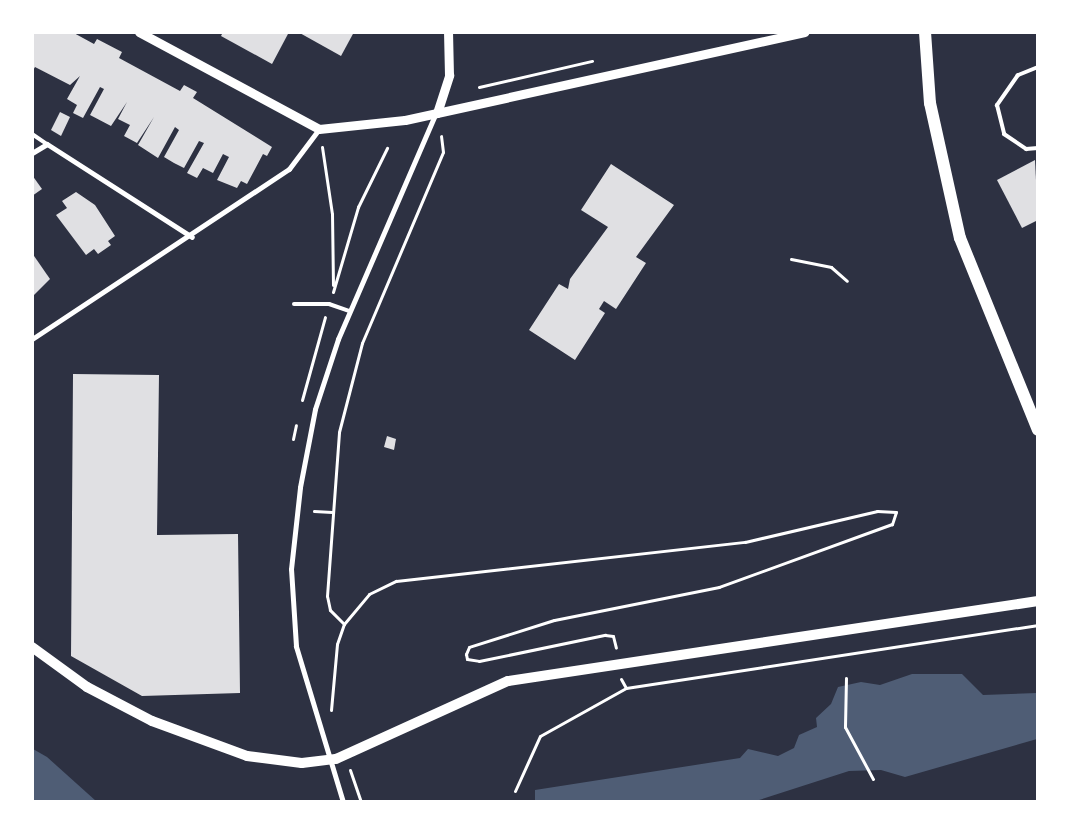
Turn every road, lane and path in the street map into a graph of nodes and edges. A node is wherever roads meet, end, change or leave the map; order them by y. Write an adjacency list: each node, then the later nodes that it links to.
1 (139, 32): 7 (street)
2 (448, 32): 6 (street)
3 (804, 32): 6 (street)
4 (926, 32): 19 (main road)
5 (1038, 67): 11 (lane)
6 (437, 113): 7 (street); 17 (street); 21 (path)
7 (319, 129): 10 (path); 13 (street)
8 (32, 134): 9 (lane)
9 (47, 144): 12 (street); 13 (street)
10 (386, 148)
11 (1038, 148)
12 (32, 153)
13 (192, 237): 18 (street)
14 (791, 259): 15 (path)
15 (847, 281)
16 (294, 304): 17 (lane)
17 (349, 311): 33 (street)
18 (32, 339)
19 (1038, 430)
20 (314, 512): 21 (path)
21 (332, 512): 23 (path)
22 (1038, 601): 25 (main road)
23 (344, 624): 26 (path); 30 (path)
24 (1038, 625): 29 (path)
25 (32, 647)
26 (616, 647)
27 (620, 675): 29 (path)
28 (846, 678): 31 (path)
29 (626, 688): 32 (path)
30 (332, 714)
31 (873, 778)
32 (515, 791)
33 (343, 802)

